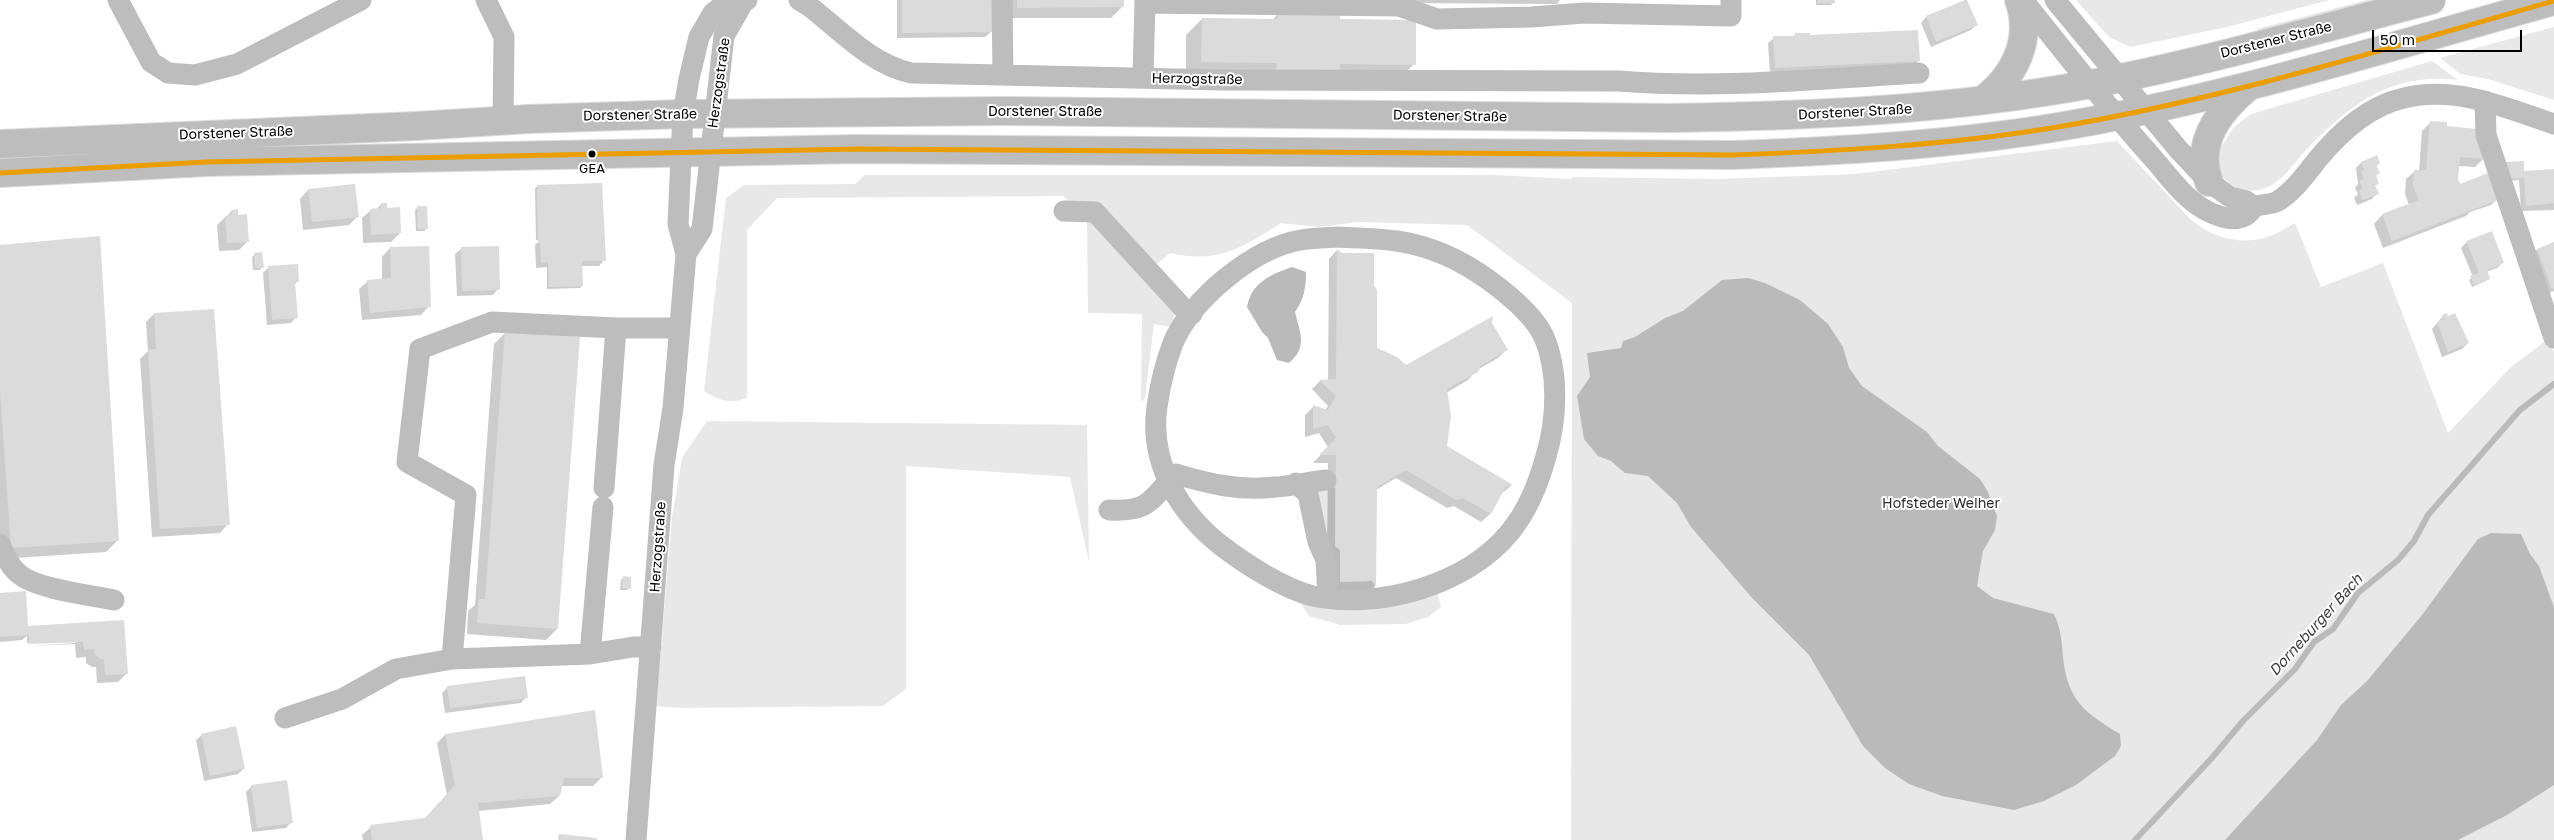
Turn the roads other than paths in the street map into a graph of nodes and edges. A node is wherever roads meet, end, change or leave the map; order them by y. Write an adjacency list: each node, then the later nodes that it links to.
1 (118, 0): 2 (street)
2 (361, 0)
3 (486, 0): 25 (street)
4 (745, 0): 22 (street, Herzogstraße); 23 (street, Herzogstraße)
5 (798, 0): 14 (street, Herzogstraße)
6 (1002, 0): 14 (street)
7 (1731, 0): 11 (street)
8 (2021, 0): 17 (street); 19 (main road)
9 (2055, 0): 16 (street)
10 (2431, 0): 16 (main road, Dorstener Straße)
11 (1145, 1): 15 (street)
12 (2554, 1): 18 (main road, Dorstener Straße)
13 (1919, 73): 15 (street, Herzogstraße)
14 (1003, 75): 15 (street, Herzogstraße)
15 (1143, 77)
16 (2120, 78): 17 (main road, Dorstener Straße); 21 (street)
17 (2089, 84): 19 (main road, Dorstener Straße); 24 (street)
18 (2250, 85): 21 (main road, Dorstener Straße); 31 (main road)
19 (1983, 100): 22 (main road, Dorstener Straße)
20 (2485, 101): 26 (street); 32 (street); 38 (street)
21 (2146, 110): 24 (main road, Dorstener Straße); 31 (street)
22 (715, 113): 23 (main road, Dorstener Straße); 29 (street, Herzogstraße)
23 (683, 114): 25 (main road, Dorstener Straße); 28 (street, Herzogstraße)
24 (2116, 116): 29 (main road, Dorstener Straße); 32 (street)
25 (503, 120): 27 (main road, Dorstener Straße)
26 (2554, 124)
27 (0, 144)
28 (682, 152): 29 (main road, Dorstener Straße); 30 (main road, Dorstener Straße); 34 (street, Herzogstraße)
29 (711, 152): 34 (street, Herzogstraße)
30 (0, 173)
31 (2209, 182): 32 (street)
32 (2255, 207)
33 (1064, 211): 35 (street)
34 (686, 254): 37 (street, Herzogstraße)
35 (1192, 314): 40 (street); 44 (street)
36 (616, 328): 37 (street); 47 (street); 48 (street)
37 (680, 328): 46 (street, Herzogstraße)
38 (2553, 337)
39 (1326, 480): 41 (street)
40 (1169, 481): 41 (street); 42 (street); 44 (street)
41 (1296, 483): 44 (street)
42 (1110, 510)
43 (0, 544): 45 (street)
44 (1328, 598)
45 (114, 600)
46 (651, 647): 47 (street); 50 (street, Herzogstraße)
47 (590, 654): 48 (street)
48 (452, 659): 49 (street)
49 (285, 718)
50 (636, 840)

